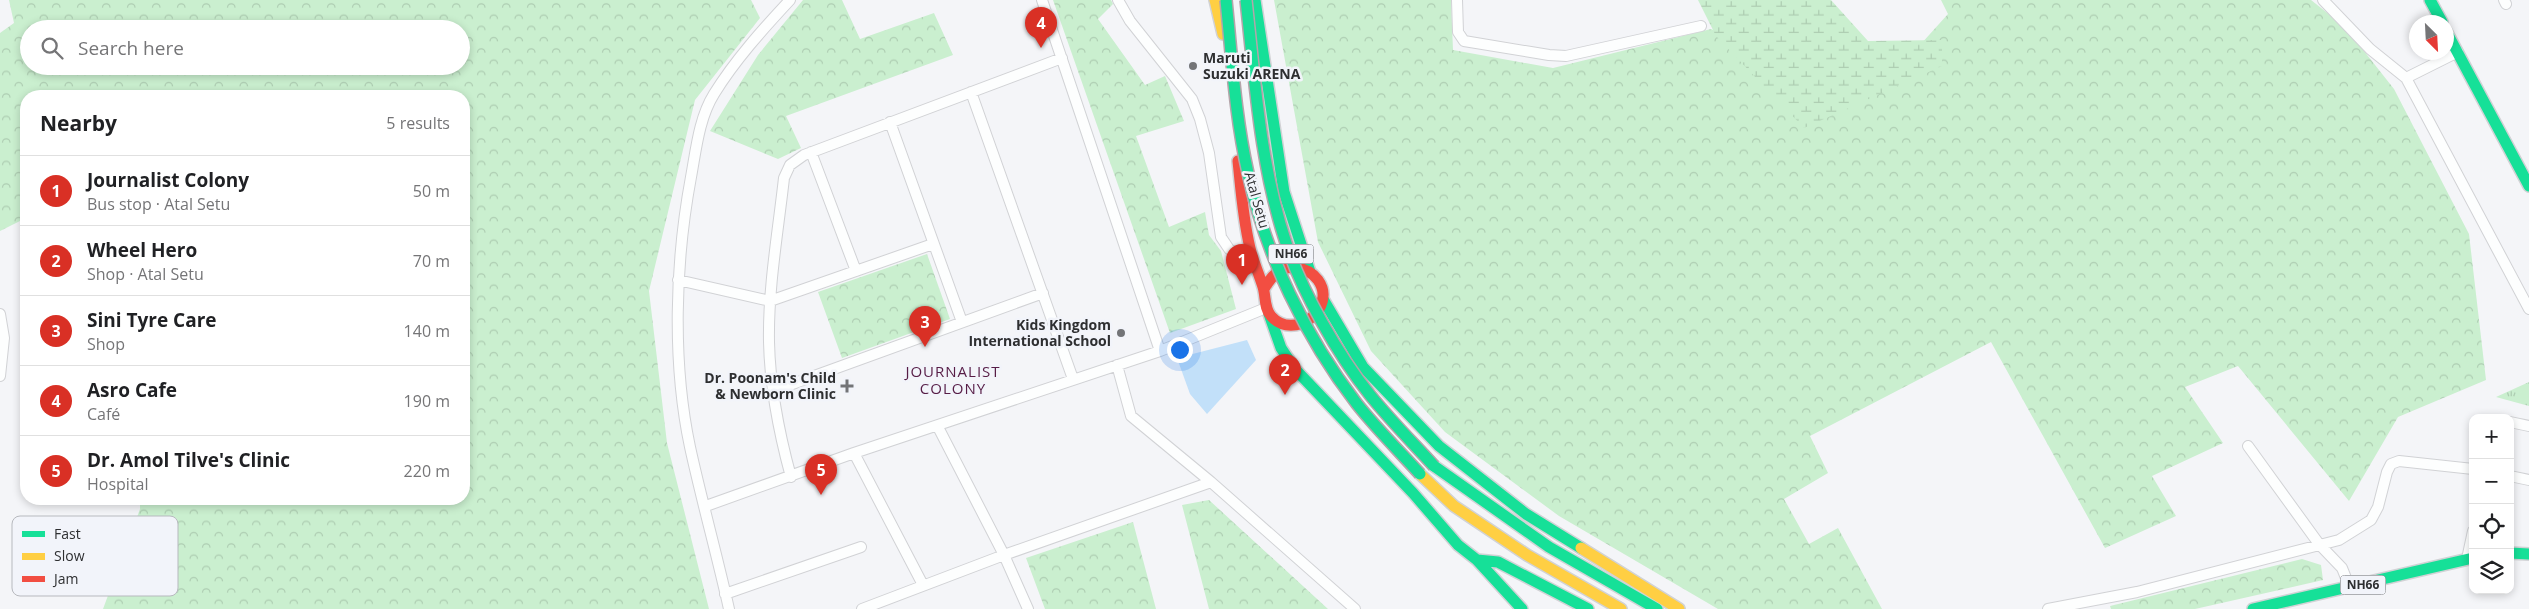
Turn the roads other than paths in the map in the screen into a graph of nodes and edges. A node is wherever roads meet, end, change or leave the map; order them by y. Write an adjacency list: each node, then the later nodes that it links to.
1 (790, 0): 25 (street)
2 (1042, 0): 15 (street)
3 (1118, 0): 22 (street)
4 (1214, 0): 22 (main road)
5 (1226, 0): 67 (main road, Atal Setu / NH66, bridge)
6 (1246, 0): 60 (main road, Atal Setu / NH66, bridge)
7 (1255, 0): 24 (main road)
8 (1457, 0): 12 (street)
9 (2323, 0): 16 (street)
10 (2430, 0): 11 (main road)
11 (2438, 15)
12 (1700, 26)
13 (2454, 45): 14 (main road)
14 (2458, 52): 16 (street); 20 (main road)
15 (1062, 58): 17 (street); 34 (street)
16 (2406, 78): 30 (street)
17 (971, 92): 18 (street); 27 (street)
18 (890, 122): 19 (street); 21 (street)
19 (811, 152): 23 (street); 29 (street)
20 (2528, 183)
21 (933, 244): 23 (street); 33 (street)
22 (1253, 262): 26 (main road)
23 (856, 271): 29 (street)
24 (1310, 272): 26 (main road); 28 (main road)
25 (678, 280): 29 (street); 49 (street)
26 (1264, 289): 31 (main road)
27 (1043, 293): 33 (street); 37 (street)
28 (1323, 298): 31 (main road); 68 (main road)
29 (770, 301): 38 (street)
30 (2529, 309)
31 (1268, 311): 34 (street); 56 (main road)
32 (0, 314): 36 (street)
33 (962, 322): 38 (street)
34 (1160, 351): 35 (street)
35 (1117, 365): 37 (street); 48 (street)
36 (0, 376)
37 (1073, 379): 40 (street)
38 (773, 391): 46 (street)
39 (2514, 423): 41 (street)
40 (938, 426): 43 (street); 54 (street)
41 (2529, 426)
42 (2248, 446): 50 (street)
43 (854, 454): 46 (street); 57 (street)
44 (2469, 468): 50 (street)
45 (2514, 477): 47 (street)
46 (791, 478): 49 (street)
47 (2529, 480)
48 (1211, 482): 54 (street); 64 (street)
49 (706, 506): 59 (street)
50 (2319, 544): 58 (street); 69 (street)
51 (861, 547): 59 (street)
52 (2514, 553): 53 (main road)
53 (2529, 554)
54 (1004, 555): 57 (street); 63 (street)
55 (2469, 559): 58 (main road, NH66)
56 (1477, 560): 65 (main road); 66 (main road)
57 (923, 585): 62 (street)
58 (2350, 588): 70 (main road, NH66)
59 (726, 594): 61 (street)
60 (1655, 608)
61 (729, 609)
62 (862, 609)
63 (1028, 609)
64 (1355, 609)
65 (1522, 609)
66 (1588, 609)
67 (1622, 609)
68 (1679, 609)
69 (2048, 609)
70 (2253, 609)

